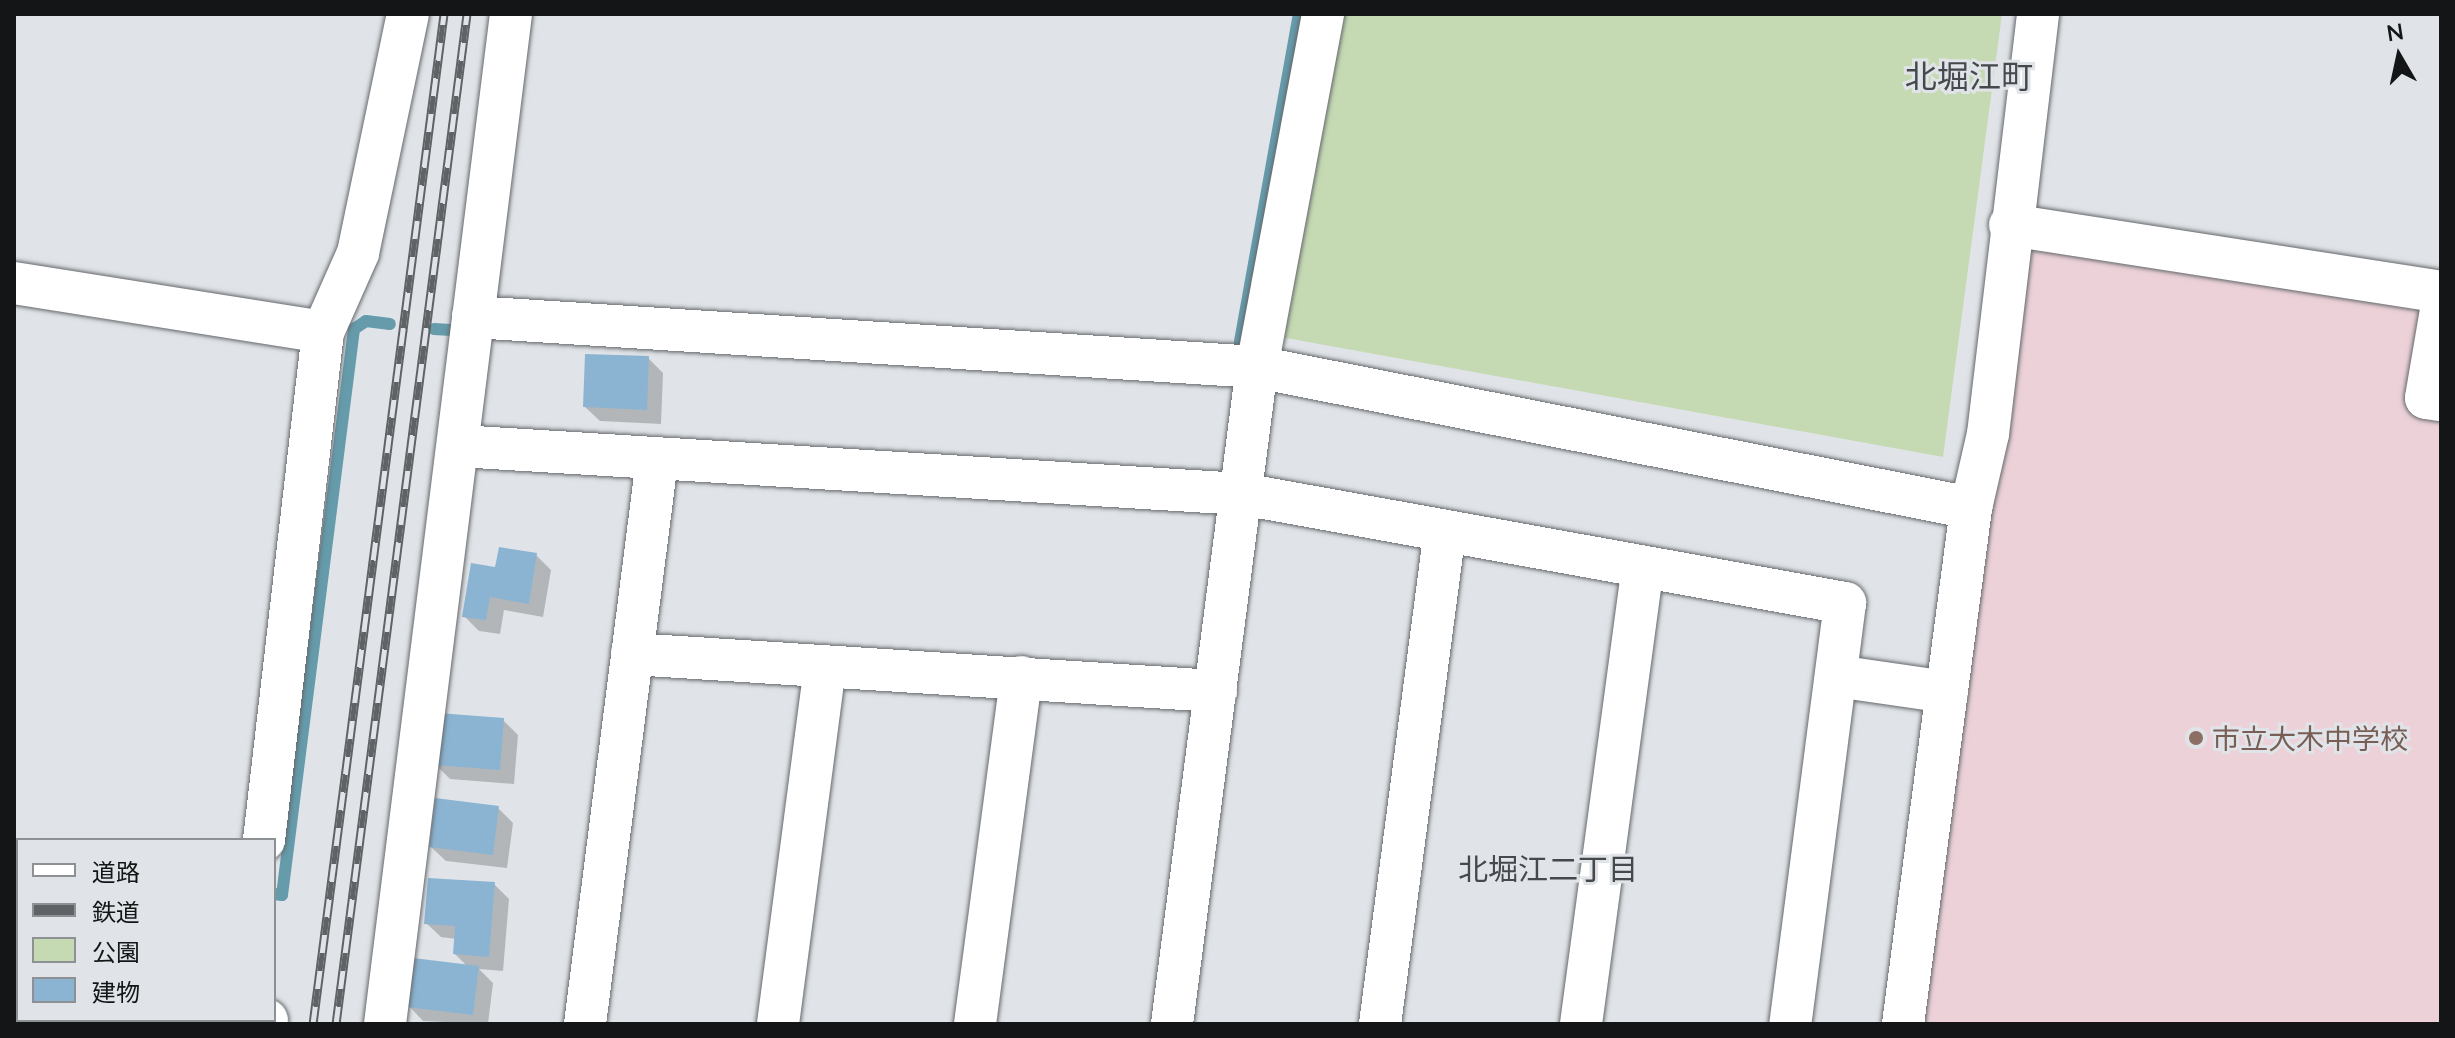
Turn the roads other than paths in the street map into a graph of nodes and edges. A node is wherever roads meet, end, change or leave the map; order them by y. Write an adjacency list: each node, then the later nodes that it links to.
1 (408, 14): 10 (street)
2 (511, 14): 9 (street)
3 (1323, 14): 11 (street)
4 (2038, 14): 5 (street)
5 (2010, 225): 7 (street); 16 (street)
6 (14, 283): 10 (street)
7 (2441, 292)
8 (2441, 310): 12 (street)
9 (473, 317): 11 (street); 13 (street)
10 (323, 332): 25 (street)
11 (1242, 368): 15 (street); 16 (street)
12 (2441, 400)
13 (459, 446): 14 (street); 26 (street)
14 (657, 460): 15 (street); 19 (street)
15 (1242, 494): 17 (street); 23 (street)
16 (1971, 508): 24 (street)
17 (1445, 533): 18 (street); 31 (street)
18 (1643, 567): 21 (street); 32 (street)
19 (632, 654): 20 (street); 27 (street)
20 (825, 667): 22 (street); 28 (street)
21 (1836, 676): 24 (street); 33 (street)
22 (1021, 677): 23 (street); 29 (street)
23 (1216, 691): 30 (street)
24 (1947, 692): 34 (street)
25 (264, 838)
26 (385, 1024)
27 (585, 1024)
28 (778, 1024)
29 (975, 1024)
30 (1172, 1024)
31 (1380, 1024)
32 (1581, 1024)
33 (1790, 1024)
34 (1903, 1024)

